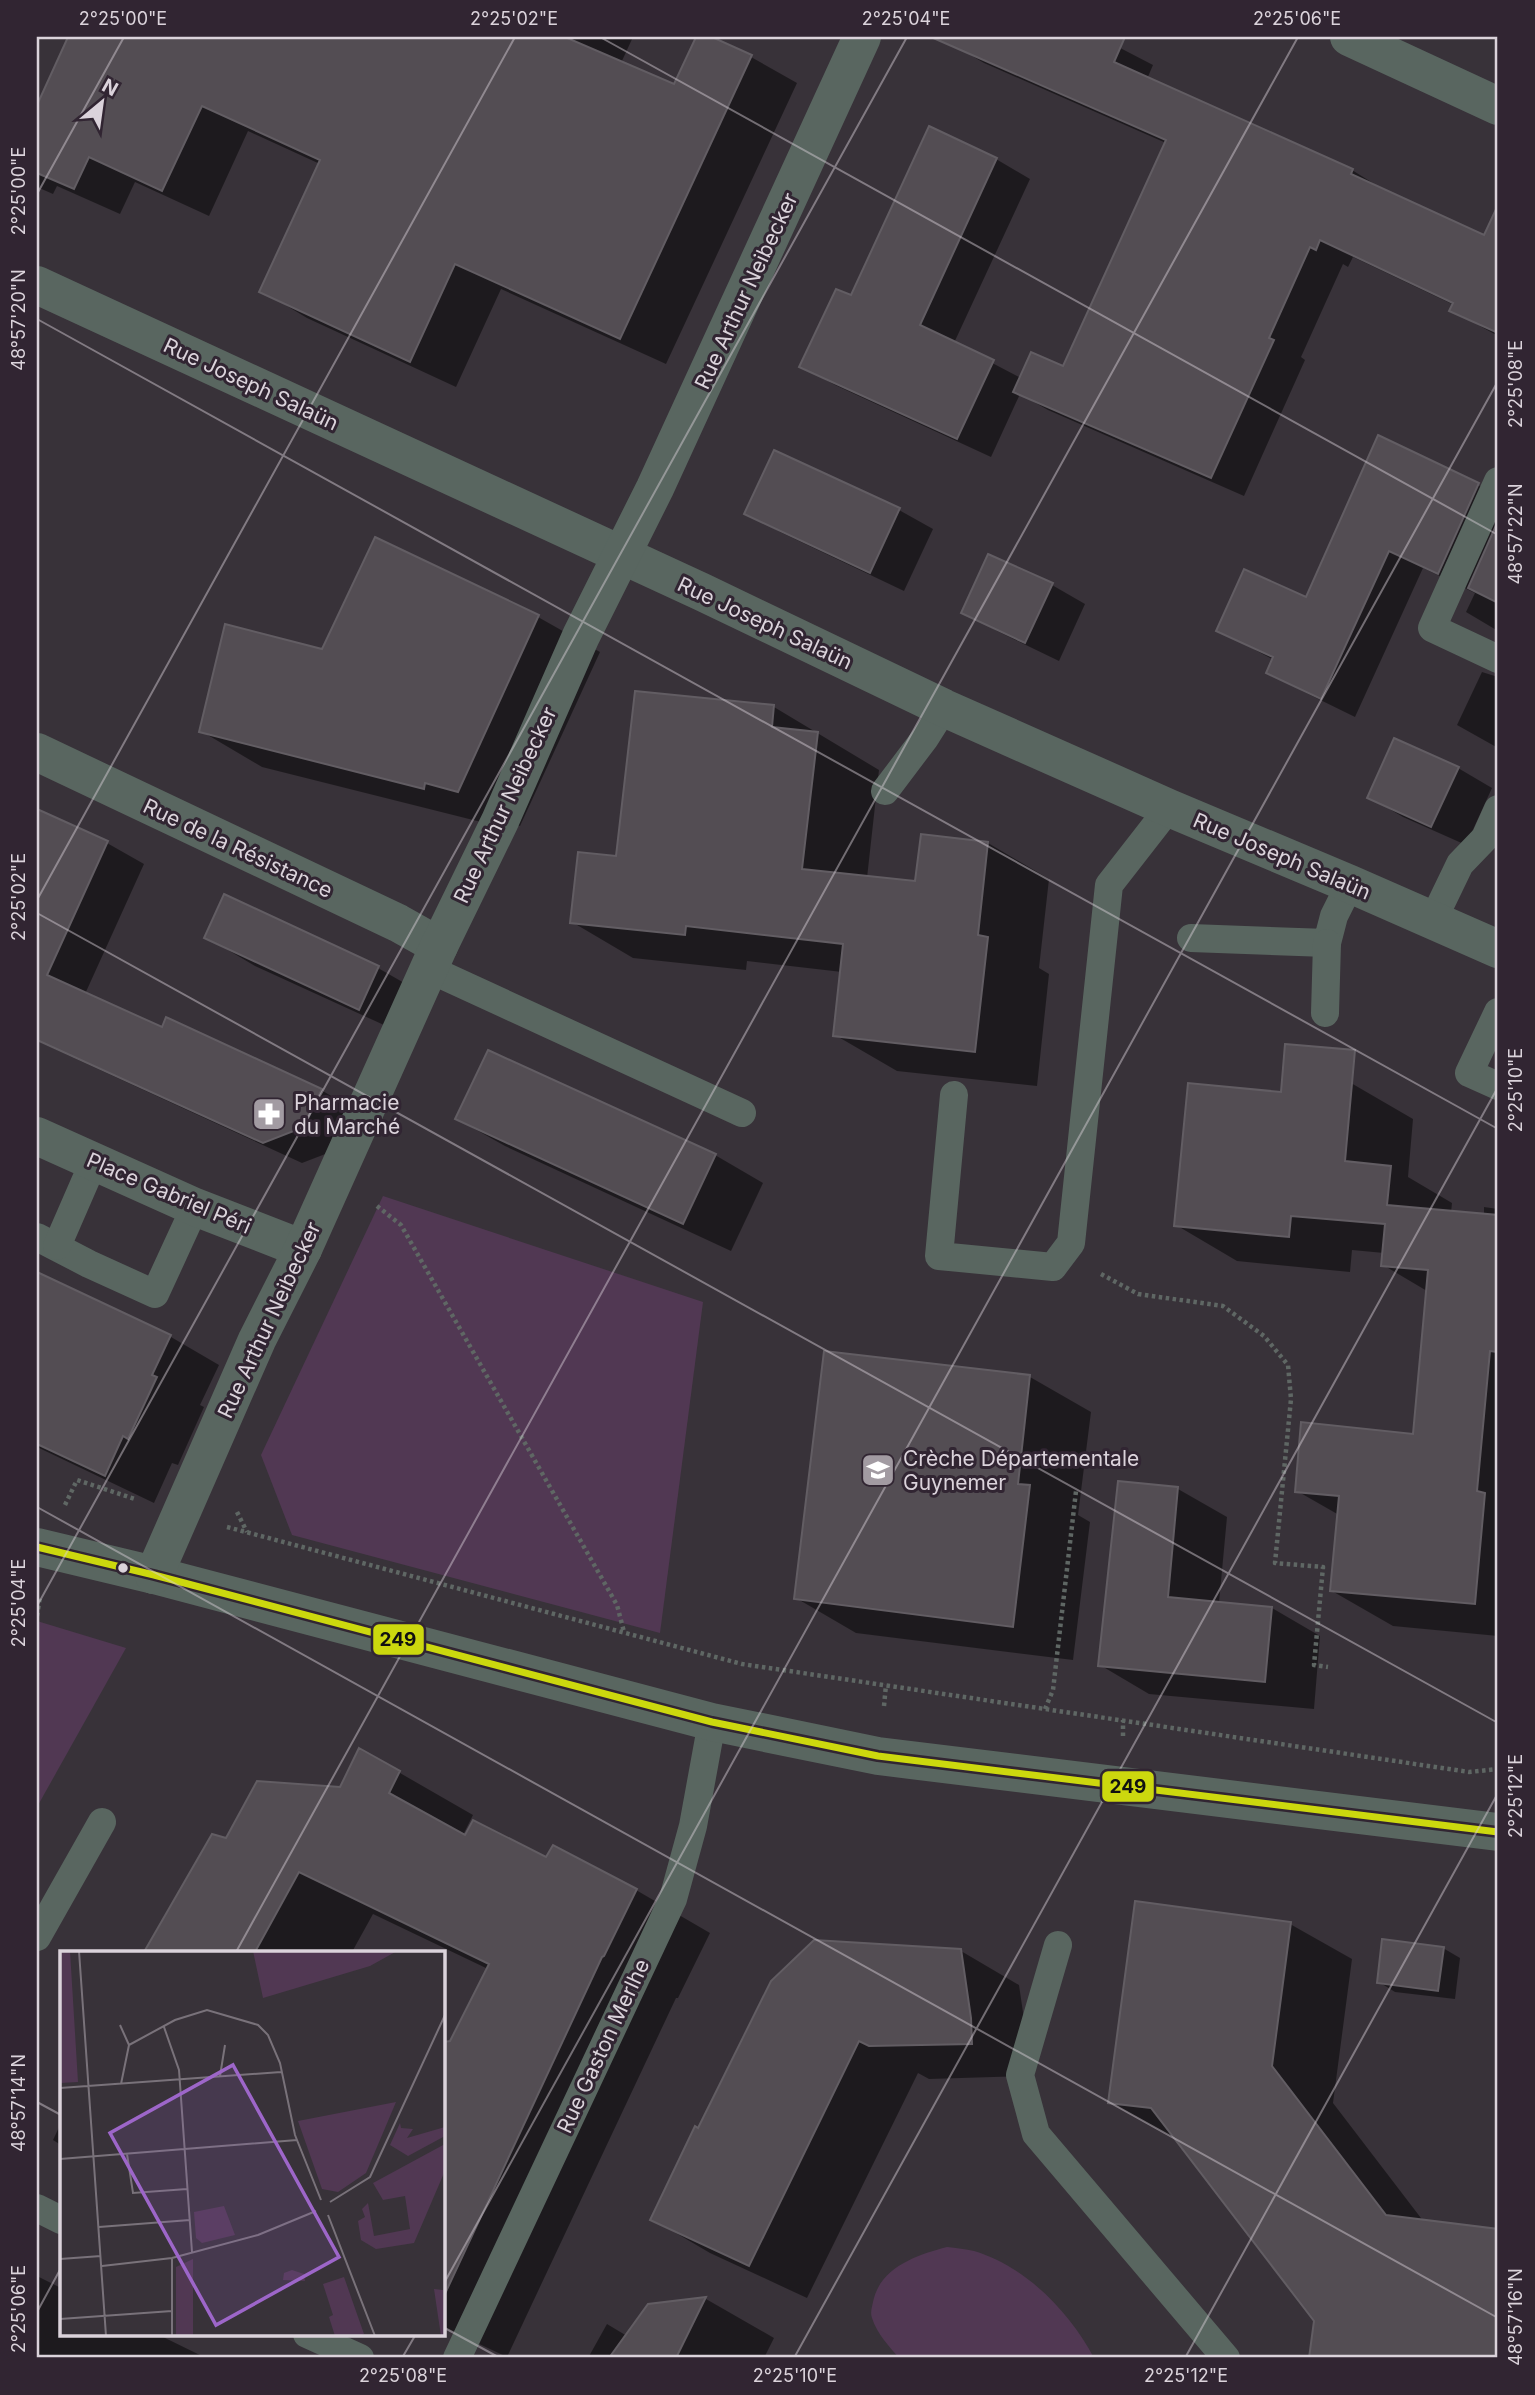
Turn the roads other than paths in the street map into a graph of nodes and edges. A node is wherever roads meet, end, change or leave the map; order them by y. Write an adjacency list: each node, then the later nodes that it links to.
1 (862, 37): 6 (street, Rue Arthur Neibecker)
2 (1354, 38): 3 (street)
3 (1498, 106)
4 (40, 296): 6 (street, Rue Joseph Salaün)
5 (1498, 481): 7 (lane)
6 (622, 555): 8 (street, Rue Joseph Salaün); 18 (street, Rue Arthur Neibecker)
7 (1498, 659)
8 (944, 708): 10 (lane); 11 (street, Rue Joseph Salaün)
9 (37, 752): 18 (street, Rue de la Résistance)
10 (885, 791)
11 (1169, 808): 13 (street, Rue Joseph Salaün); 22 (lane)
12 (1498, 809): 14 (lane)
13 (1349, 884): 14 (street, Rue Joseph Salaün); 16 (lane)
14 (1433, 920): 17 (street, Rue Joseph Salaün)
15 (1191, 938): 16 (lane)
16 (1327, 943): 20 (lane)
17 (1498, 949)
18 (434, 958): 23 (lane); 28 (street, Rue Arthur Neibecker)
19 (1498, 1012): 21 (lane)
20 (1325, 1013)
21 (1498, 1086)
22 (954, 1095)
23 (742, 1113)
24 (37, 1136): 25 (street, Place Gabriel Péri)
25 (93, 1161): 26 (street, Place Gabriel Péri); 27 (lane)
26 (195, 1208): 27 (lane); 28 (street, Place Gabriel Péri)
27 (47, 1241)
28 (303, 1249): 30 (street, Rue Arthur Neibecker)
29 (41, 1548): 30 (street)
30 (153, 1575): 31 (street)
31 (712, 1722): 33 (street); 40 (lane, Rue Gaston Merlhe)
32 (102, 1822): 34 (lane)
33 (1498, 1832)
34 (37, 1937)
35 (1058, 1945): 41 (lane)
36 (37, 2208): 37 (lane)
37 (60, 2220)
38 (311, 2336): 39 (lane)
39 (360, 2358)
40 (457, 2358)
41 (1226, 2358)

